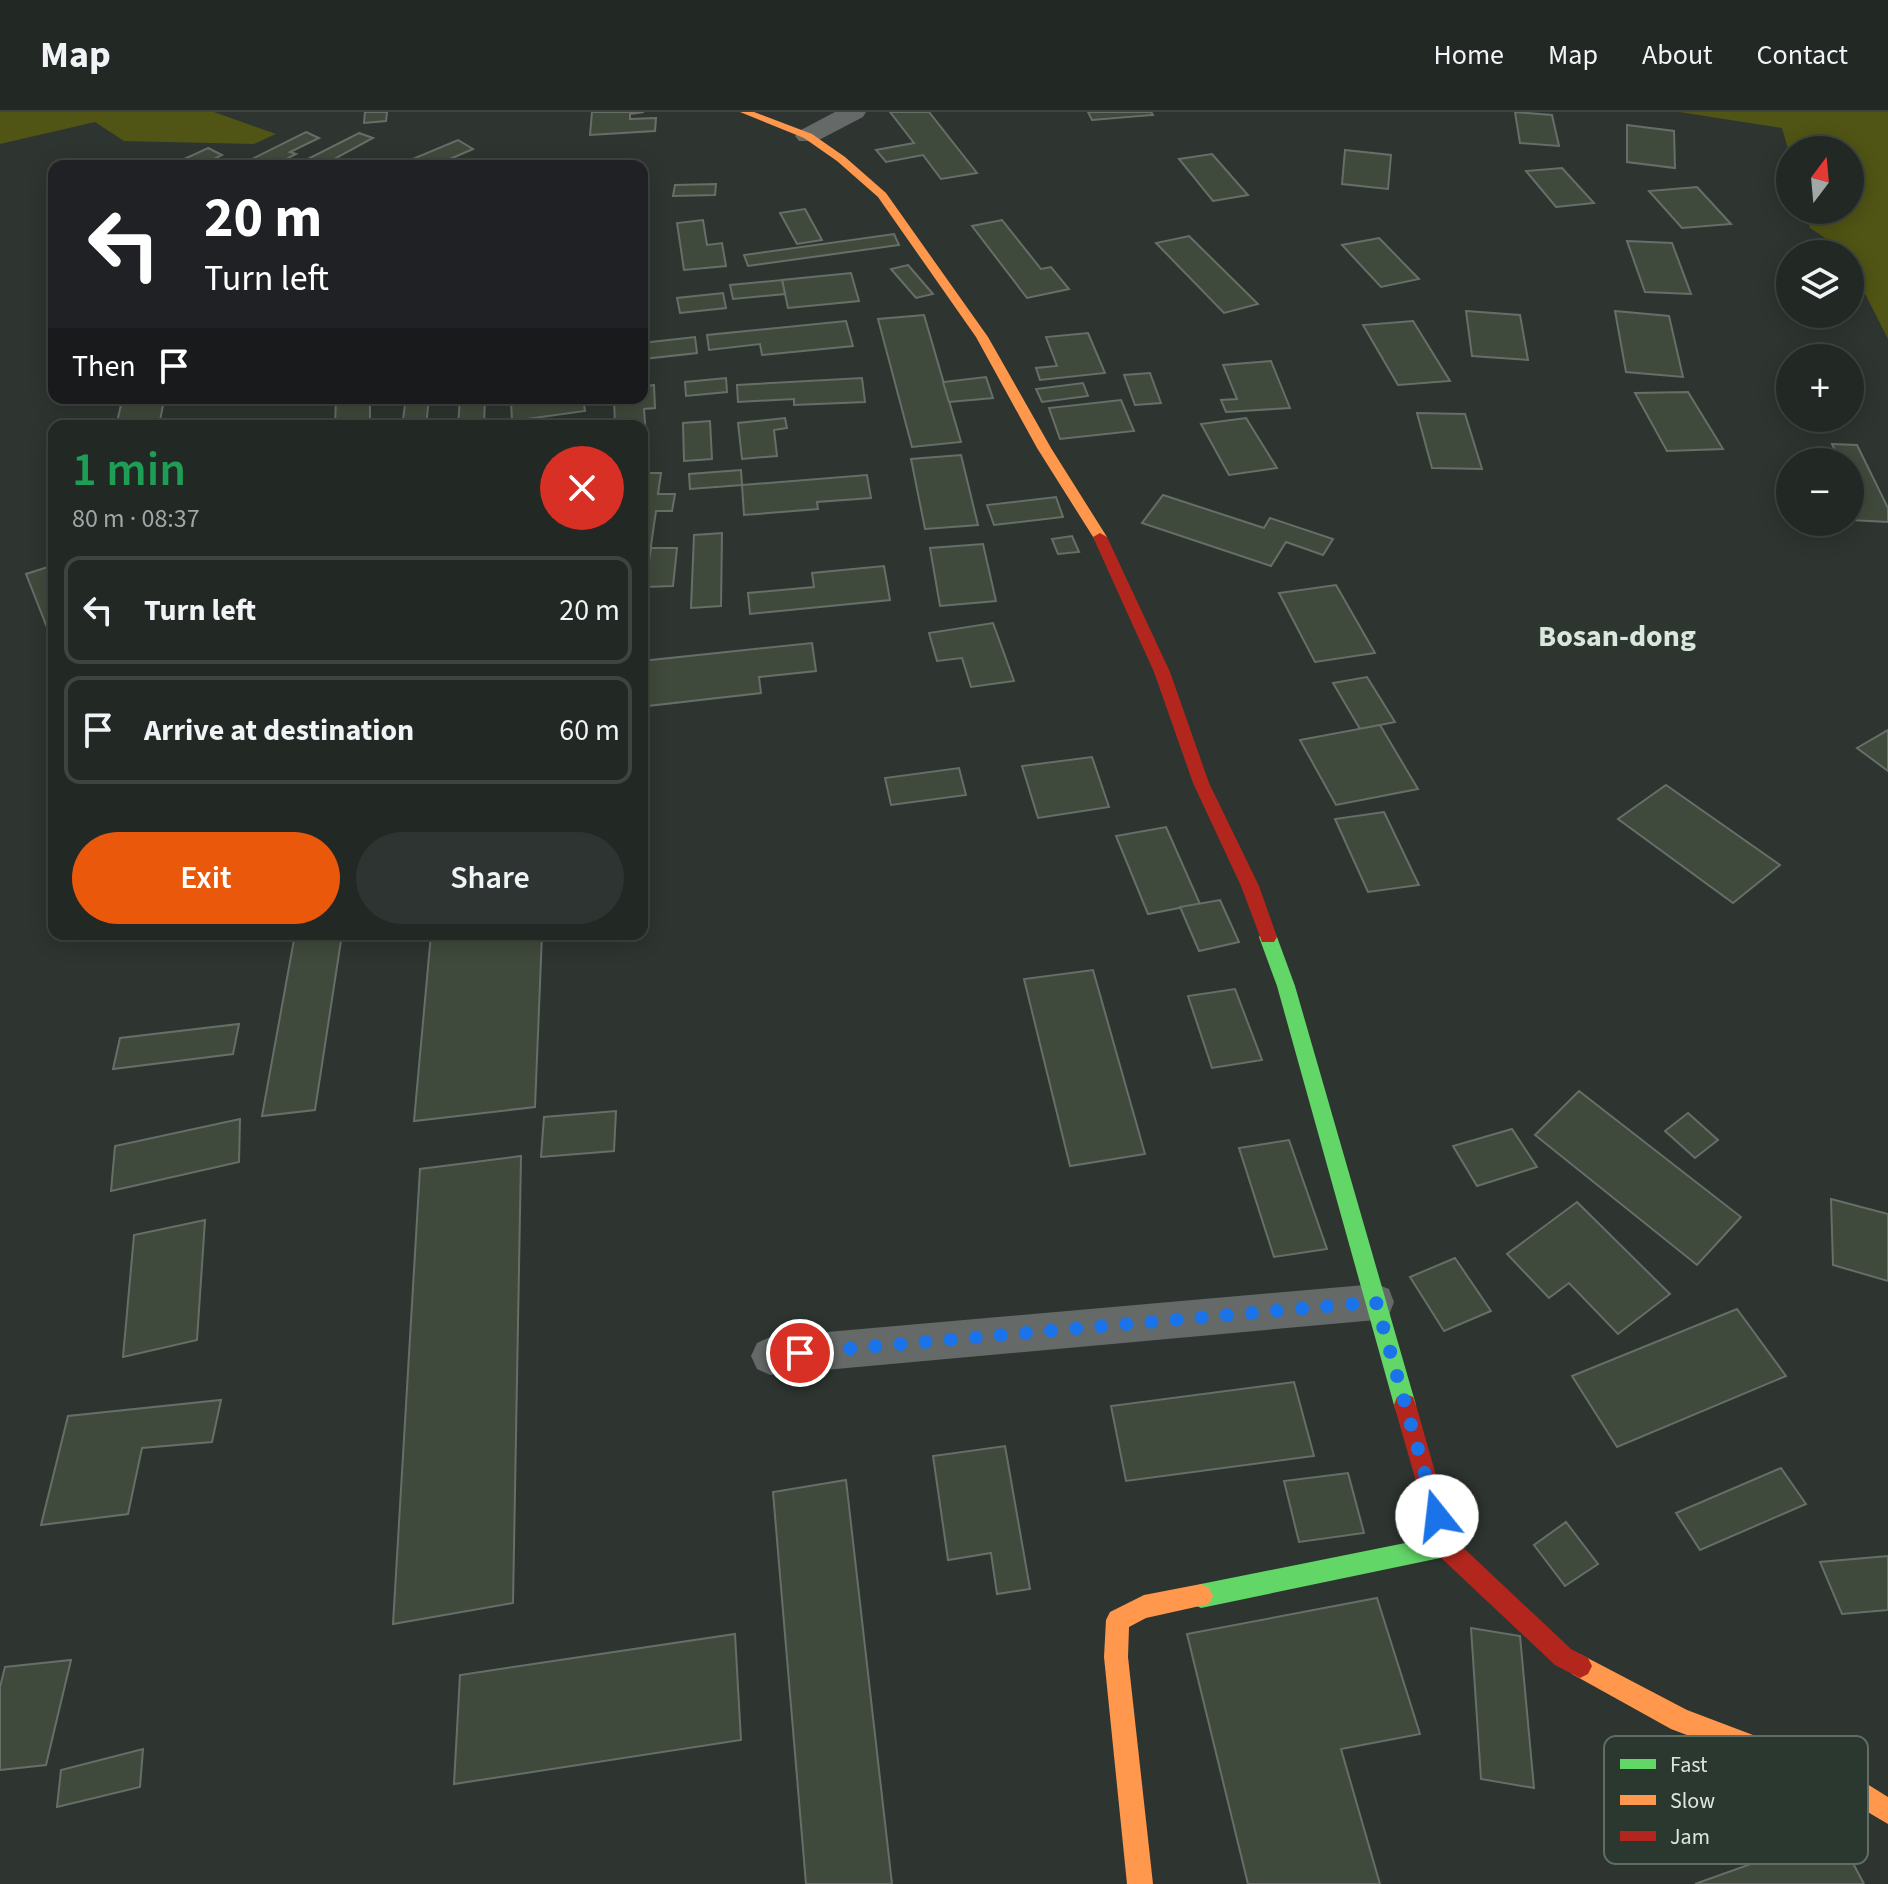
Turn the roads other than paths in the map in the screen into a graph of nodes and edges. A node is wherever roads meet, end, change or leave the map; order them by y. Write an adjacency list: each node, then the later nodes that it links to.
1 (745, 112): 3 (street)
2 (854, 112): 3 (street)
3 (808, 136): 4 (street)
4 (1376, 1302): 5 (lane); 6 (street)
5 (770, 1356)
6 (1445, 1546): 7 (street); 10 (street)
7 (1722, 1736)
8 (1868, 1799): 9 (street)
9 (1888, 1811)
10 (1140, 1884)

